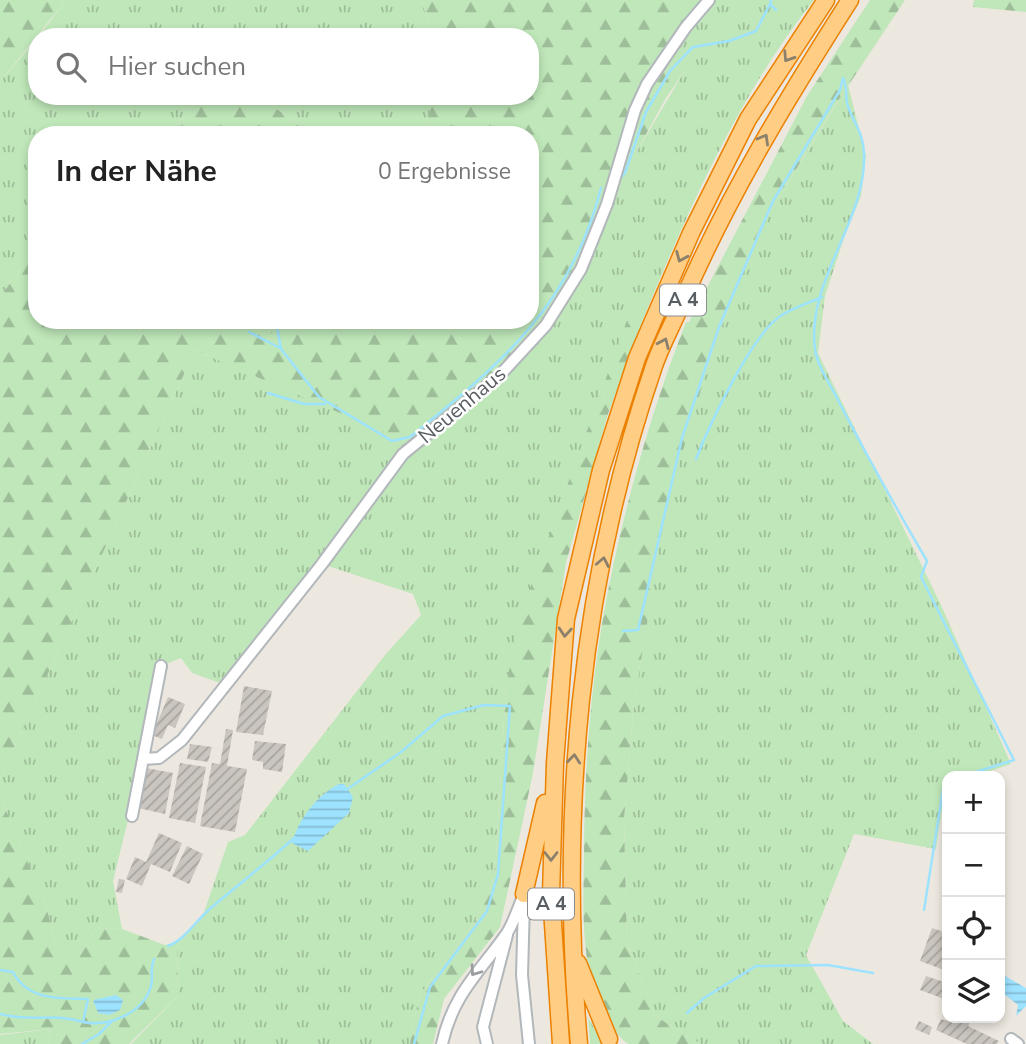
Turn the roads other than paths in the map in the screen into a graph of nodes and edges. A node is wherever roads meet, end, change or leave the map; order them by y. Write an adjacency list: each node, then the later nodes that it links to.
1 (709, 0): 5 (street, Neuenhaus)
2 (826, 0): 6 (highway, A 4, one-way to 6)
3 (850, 0): 10 (highway, A 4, one-way to 3)
4 (161, 666): 5 (street)
5 (143, 759): 7 (street)
6 (555, 763): 8 (highway); 15 (highway, A 4, one-way to 15)
7 (132, 816)
8 (524, 894): 9 (street); 14 (street)
9 (508, 932): 12 (street, one-way to 12); 13 (street)
10 (571, 940): 11 (highway); 16 (highway, A 4)
11 (610, 1041)
12 (442, 1044)
13 (488, 1044)
14 (529, 1044)
15 (561, 1044)
16 (579, 1044)

